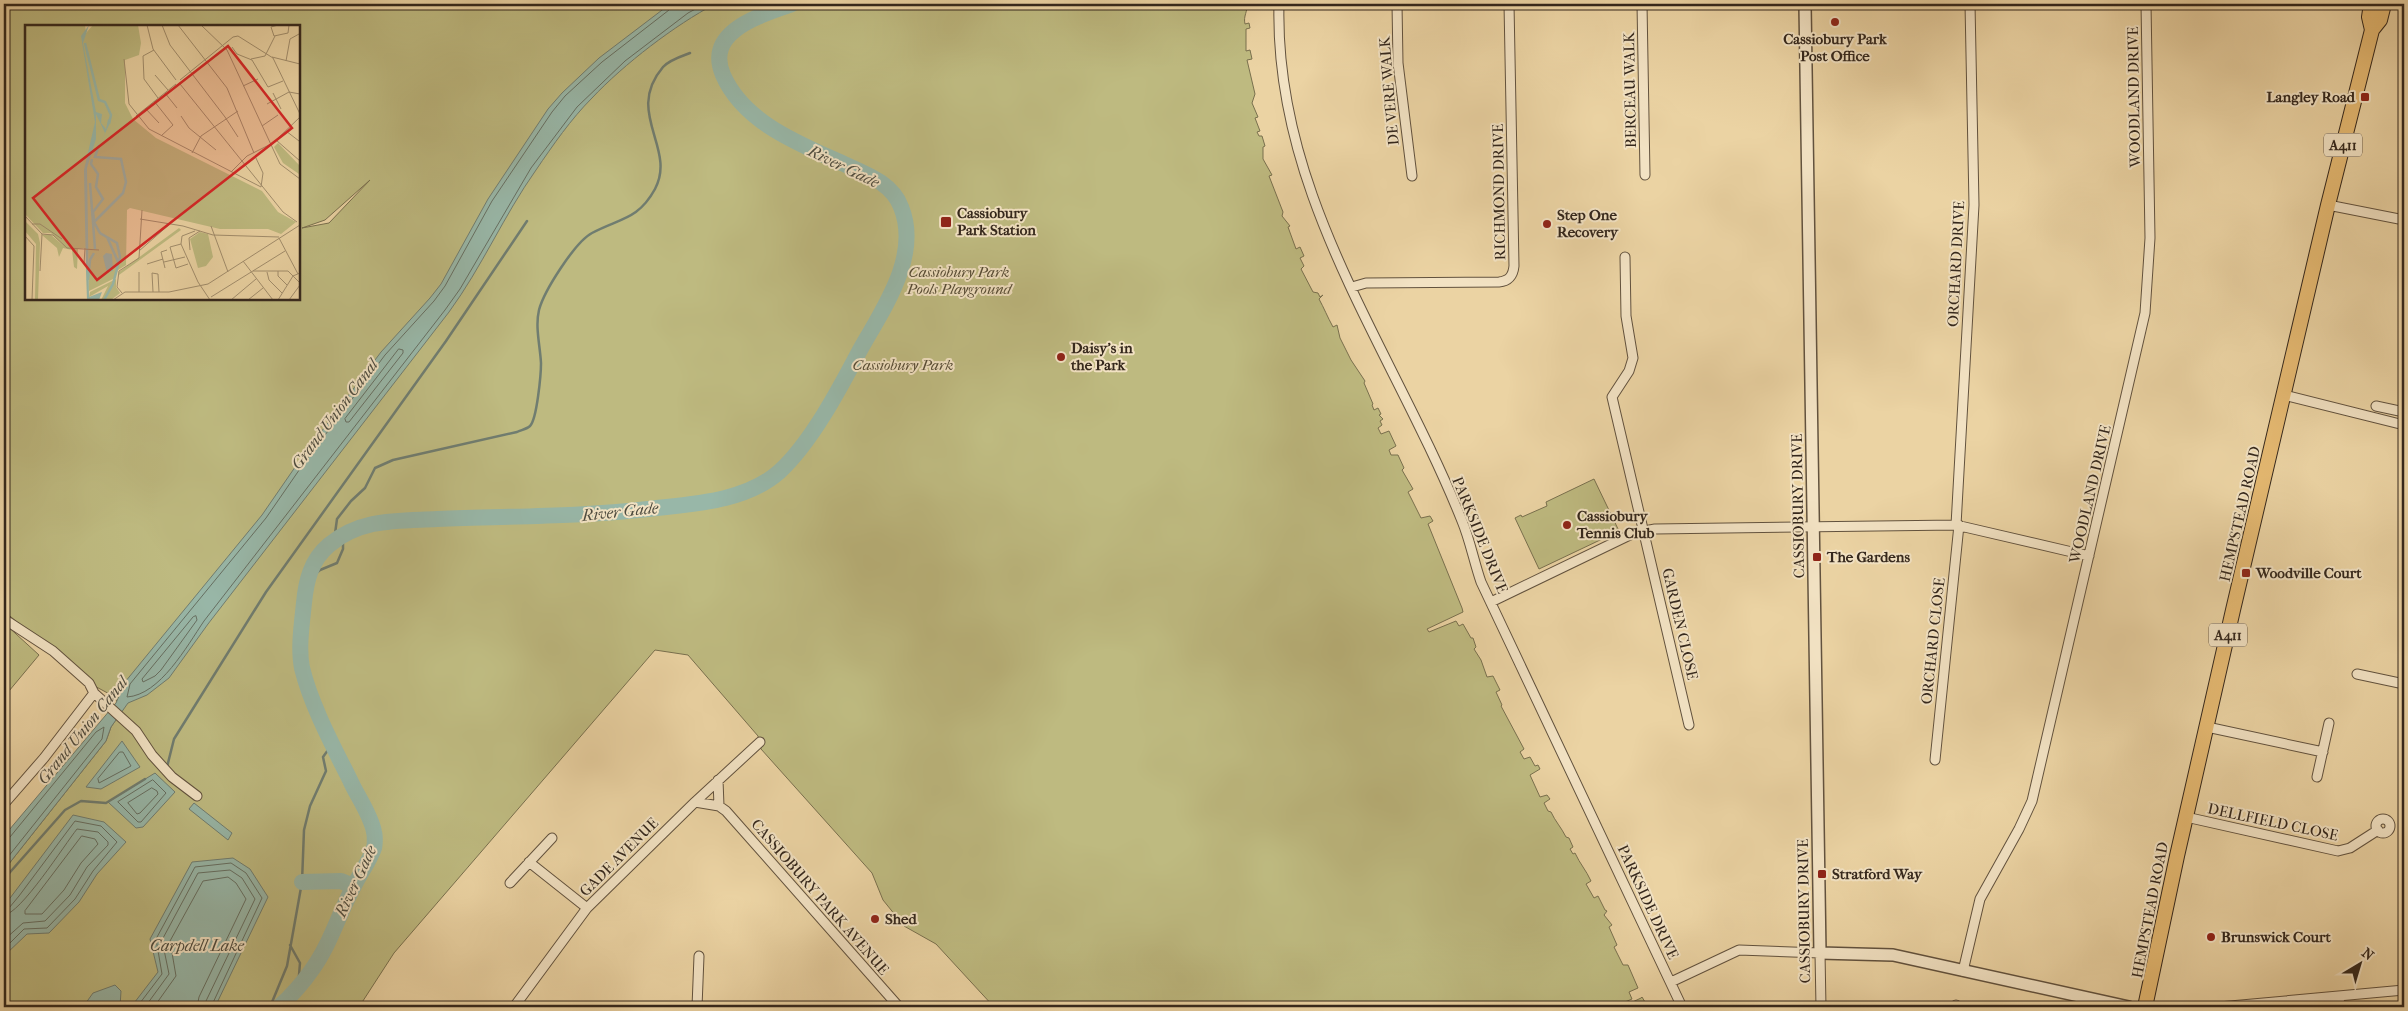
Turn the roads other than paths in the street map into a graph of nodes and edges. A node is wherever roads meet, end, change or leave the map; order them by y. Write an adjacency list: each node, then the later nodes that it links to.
1 (1279, 4): 16 (street, PARKSIDE DRIVE)
2 (1398, 4): 12 (street, DE VERE WALK)
3 (1509, 4): 16 (street, RICHMOND DRIVE)
4 (1642, 4): 11 (street, BERCEAU WALK)
5 (1804, 4): 22 (street, CASSIOBURY DRIVE)
6 (1970, 4): 21 (street, ORCHARD DRIVE)
7 (2146, 4): 24 (street, WOODLAND DRIVE)
8 (2371, 4): 10 (main road, HEMPSTEAD ROAD / A411)
9 (2384, 4): 10 (main road, HEMPSTEAD ROAD)
10 (2372, 30): 13 (main road, HEMPSTEAD ROAD / A411)
11 (1645, 175)
12 (1412, 176)
13 (2328, 205): 14 (street); 17 (main road, HEMPSTEAD ROAD / A411)
14 (2404, 220)
15 (1625, 258): 23 (street, GARDEN CLOSE)
16 (1352, 287): 25 (street, PARKSIDE DRIVE)
17 (2284, 395): 20 (street); 32 (main road, HEMPSTEAD ROAD / A411)
18 (2376, 406): 19 (street)
19 (2404, 412)
20 (2404, 424)
21 (1958, 525): 22 (street); 24 (street); 35 (street, ORCHARD CLOSE)
22 (1813, 527): 23 (street); 48 (street, CASSIOBURY DRIVE)
23 (1644, 530): 25 (street); 31 (street, GARDEN CLOSE)
24 (2089, 556): 50 (street, WOODLAND DRIVE)
25 (1491, 602): 51 (street, PARKSIDE DRIVE)
26 (4, 619): 29 (street)
27 (2357, 674): 28 (street)
28 (2404, 684)
29 (94, 694): 38 (street); 40 (street)
30 (2329, 723): 34 (street)
31 (1689, 724)
32 (2207, 727): 34 (street); 42 (main road, HEMPSTEAD ROAD / A411)
33 (760, 742): 37 (street, GADE AVENUE)
34 (2323, 752): 36 (street)
35 (1935, 760)
36 (2317, 777)
37 (718, 780): 39 (street, GADE AVENUE); 41 (street)
38 (197, 796)
39 (695, 802): 41 (street); 47 (street, GADE AVENUE)
40 (4, 804)
41 (719, 806): 56 (street, CASSIOBURY PARK AVENUE)
42 (2186, 817): 43 (street, DELLFIELD CLOSE); 60 (main road, HEMPSTEAD ROAD / A411)
43 (2378, 830)
44 (552, 838): 45 (street)
45 (530, 862): 46 (street); 47 (street)
46 (510, 883)
47 (587, 908): 54 (street, GADE AVENUE)
48 (1820, 953): 50 (street); 51 (street); 58 (street, CASSIOBURY DRIVE)
49 (699, 956): 55 (street)
50 (1963, 971): 59 (street)
51 (1670, 982): 57 (street, PARKSIDE DRIVE)
52 (2404, 990): 53 (street)
53 (2339, 997): 61 (street); 62 (street)
54 (514, 1007)
55 (697, 1007)
56 (900, 1007)
57 (1682, 1007)
58 (1820, 1007)
59 (2129, 1007)
60 (2145, 1007)
61 (2219, 1007)
62 (2340, 1007)

